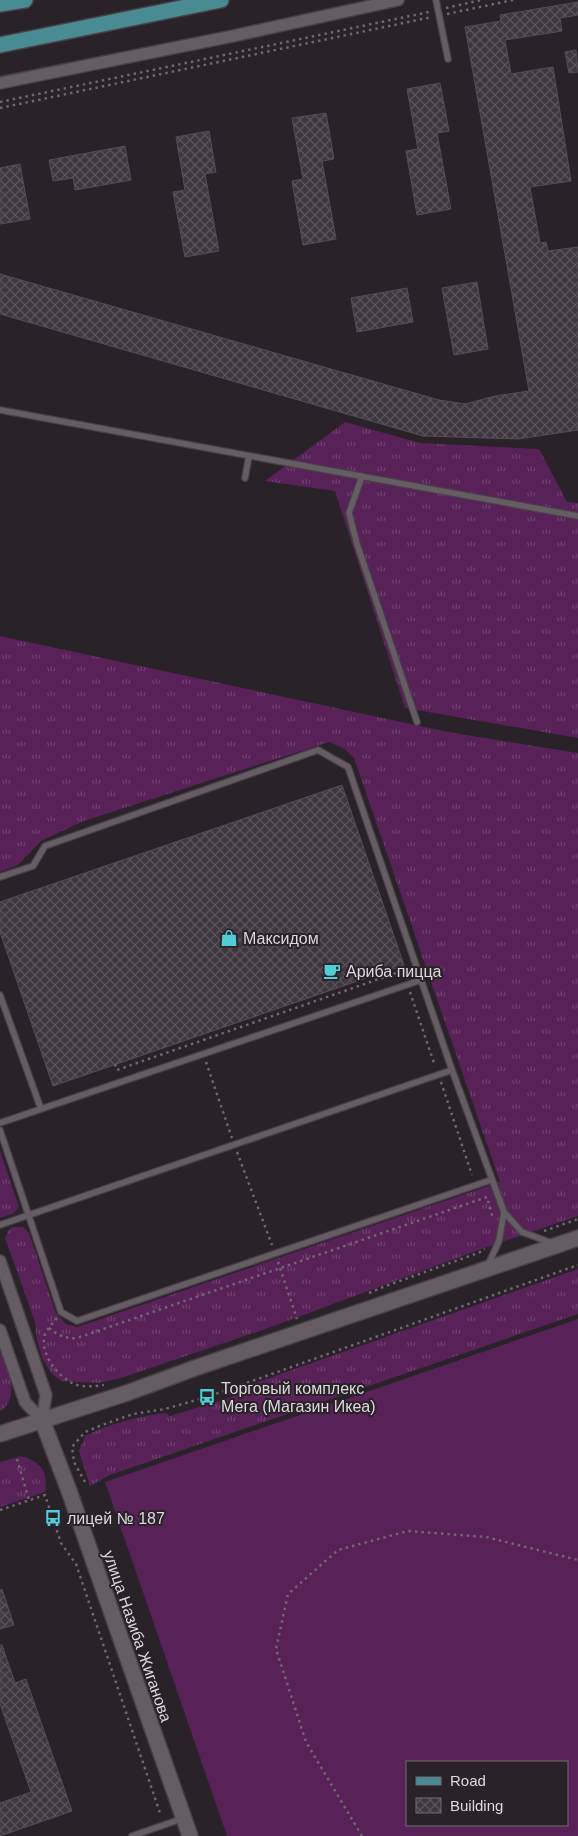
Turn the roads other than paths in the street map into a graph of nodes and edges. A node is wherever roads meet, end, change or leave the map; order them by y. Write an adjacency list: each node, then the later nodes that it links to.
1 (19, 0): 5 (main road)
2 (221, 0): 6 (main road)
3 (398, 0): 8 (street)
4 (436, 0): 7 (lane)
5 (0, 4)
6 (0, 45)
7 (448, 59)
8 (0, 83)
9 (0, 410): 10 (lane)
10 (249, 456): 11 (lane); 12 (lane)
11 (362, 476): 13 (lane); 14 (lane)
12 (245, 478)
13 (578, 516)
14 (417, 722)
15 (0, 877): 16 (lane)
16 (421, 980): 18 (lane); 19 (lane)
17 (0, 995): 19 (lane)
18 (452, 1070): 22 (lane); 24 (lane)
19 (41, 1109): 20 (lane)
20 (0, 1123)
21 (0, 1130): 24 (lane)
22 (492, 1180): 23 (lane); 24 (lane)
23 (504, 1212): 27 (lane); 29 (lane)
24 (29, 1215): 25 (lane)
25 (0, 1225)
26 (578, 1238): 27 (main road)
27 (558, 1245): 29 (main road)
28 (0, 1260): 31 (street)
29 (486, 1270): 31 (main road)
30 (0, 1335): 31 (street)
31 (42, 1420): 32 (main road); 33 (main road, улица Назиба Жиганова)
32 (0, 1434)
33 (184, 1818): 34 (lane); 35 (main road, улица Назиба Жиганова)
34 (132, 1836)
35 (190, 1836)

